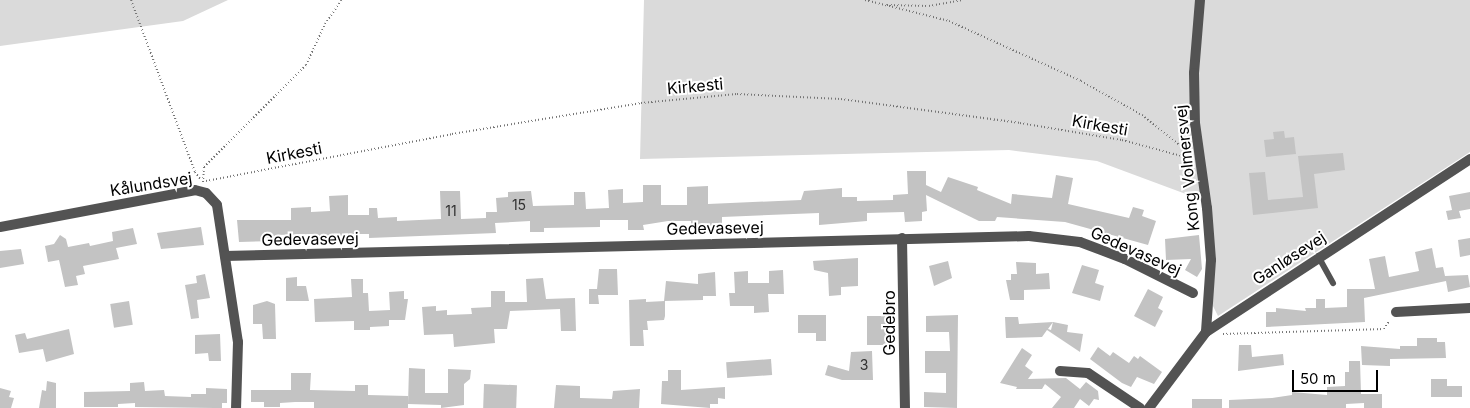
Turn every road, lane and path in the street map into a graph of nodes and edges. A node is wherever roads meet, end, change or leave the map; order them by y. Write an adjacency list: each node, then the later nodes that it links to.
1 (131, 0): 9 (path)
2 (342, 0): 9 (path)
3 (865, 0): 6 (path)
4 (962, 0): 6 (path)
5 (1200, 0): 8 (street, Kong Volmersvej)
6 (881, 4): 8 (path)
7 (1470, 159): 14 (street, Ganløsevej)
8 (1201, 162): 9 (path, Kirkesti); 19 (street, Kong Volmersvej)
9 (203, 182): 10 (path)
10 (195, 190): 11 (street, Kålundsvej); 13 (street, Kålundsvej)
11 (0, 227)
12 (902, 238): 13 (street, Gedevasevej); 16 (street, Gedevasevej); 22 (street, Gedebro)
13 (225, 256): 21 (street, Kålundsvej)
14 (1318, 256): 15 (lane); 19 (street, Ganløsevej)
15 (1332, 283)
16 (1194, 293)
17 (1470, 308): 18 (street)
18 (1396, 312): 19 (path)
19 (1210, 329): 24 (street, Ganløsevej)
20 (1060, 371): 23 (street)
21 (236, 408)
22 (905, 408)
23 (1140, 408)
24 (1149, 408)

